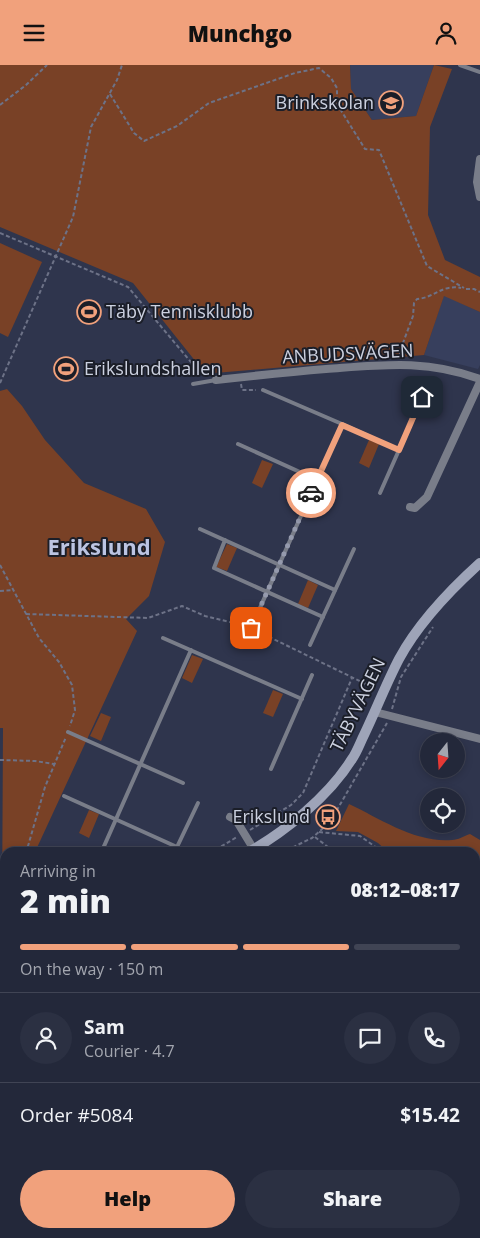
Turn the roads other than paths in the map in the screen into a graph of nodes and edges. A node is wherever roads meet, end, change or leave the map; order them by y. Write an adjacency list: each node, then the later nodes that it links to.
1 (460, 65): 2 (lane)
2 (480, 72)
3 (480, 159): 4 (street)
4 (480, 197)
5 (216, 379): 6 (street, ANBUDSVÄGEN); 7 (lane)
6 (480, 381): 16 (street, ANBUDSVÄGEN)
7 (193, 384)
8 (264, 390): 10 (lane)
9 (422, 397): 12 (lane)
10 (342, 425): 12 (lane); 13 (lane)
11 (238, 444): 13 (lane)
12 (399, 450): 15 (lane)
13 (317, 479): 14 (lane); 21 (lane)
14 (333, 487)
15 (380, 493)
16 (410, 507)
17 (200, 529): 18 (lane)
18 (226, 540): 21 (lane); 23 (lane)
19 (354, 549): 22 (lane)
20 (480, 563): 31 (main road, TÄBYVÄGEN)
21 (279, 564): 22 (lane); 23 (lane)
22 (335, 589): 24 (lane)
23 (266, 592): 24 (lane); 25 (lane)
24 (323, 617): 27 (lane)
25 (251, 628)
26 (163, 638): 28 (lane)
27 (310, 645)
28 (191, 650): 30 (lane); 34 (lane)
29 (312, 675): 30 (lane)
30 (302, 699): 35 (lane)
31 (375, 712): 33 (street); 43 (main road, TÄBYVÄGEN)
32 (68, 732): 34 (lane)
33 (480, 739)
34 (140, 764): 36 (lane); 40 (lane)
35 (271, 769)
36 (183, 783)
37 (64, 796): 40 (lane)
38 (198, 803): 40 (lane)
39 (230, 817): 42 (street, TÄBYVÄGEN)
40 (116, 819): 41 (lane)
41 (104, 847)
42 (250, 847)
43 (258, 847)

